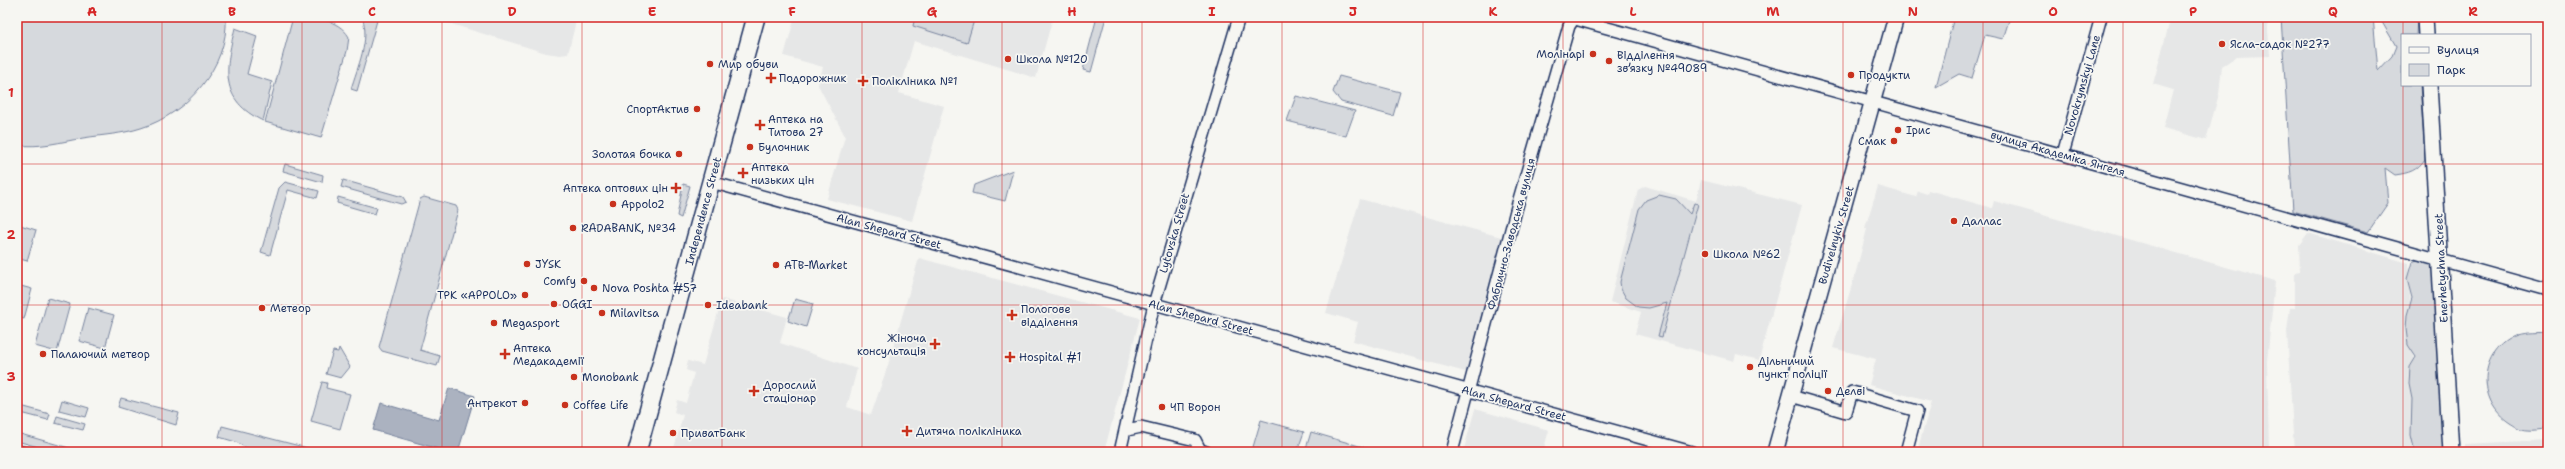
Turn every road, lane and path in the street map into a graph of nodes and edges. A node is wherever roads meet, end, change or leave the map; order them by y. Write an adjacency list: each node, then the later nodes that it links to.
1 (756, 17): 11 (main road, Independence Street)
2 (1239, 17): 14 (street, Lytovska Street)
3 (1896, 17): 9 (street, Budivelnykiv Street)
4 (2101, 17): 10 (street, Novokrymskyi Lane)
5 (2424, 17): 7 (street)
6 (1572, 18): 9 (street, вулиця Академіка Янгеля); 15 (street, Фабрично-Заводська вулиця)
7 (2426, 34)
8 (2429, 86): 12 (street, Enerhetychna Street)
9 (1872, 102): 10 (street, вулиця Академіка Янгеля); 16 (street, Budivelnykiv Street)
10 (2063, 154): 12 (street, вулиця Академіка Янгеля)
11 (711, 182): 14 (street, Alan Shepard Street); 18 (main road, Independence Street)
12 (2441, 261): 13 (street, вулиця Академіка Янгеля); 25 (street, Enerhetychna Street)
13 (2548, 290)
14 (1154, 304): 15 (street, Alan Shepard Street); 17 (street, Lytovska Street)
15 (1469, 391): 21 (street, Фабрично-Заводська вулиця); 22 (street, Alan Shepard Street)
16 (1791, 396): 23 (street, Budivelnykiv Street); 24 (street)
17 (1127, 430): 19 (street, Lytovska Street); 20 (street)
18 (637, 452)
19 (1120, 452)
20 (1206, 452)
21 (1452, 452)
22 (1692, 452)
23 (1775, 452)
24 (1906, 452)
25 (2451, 452)

